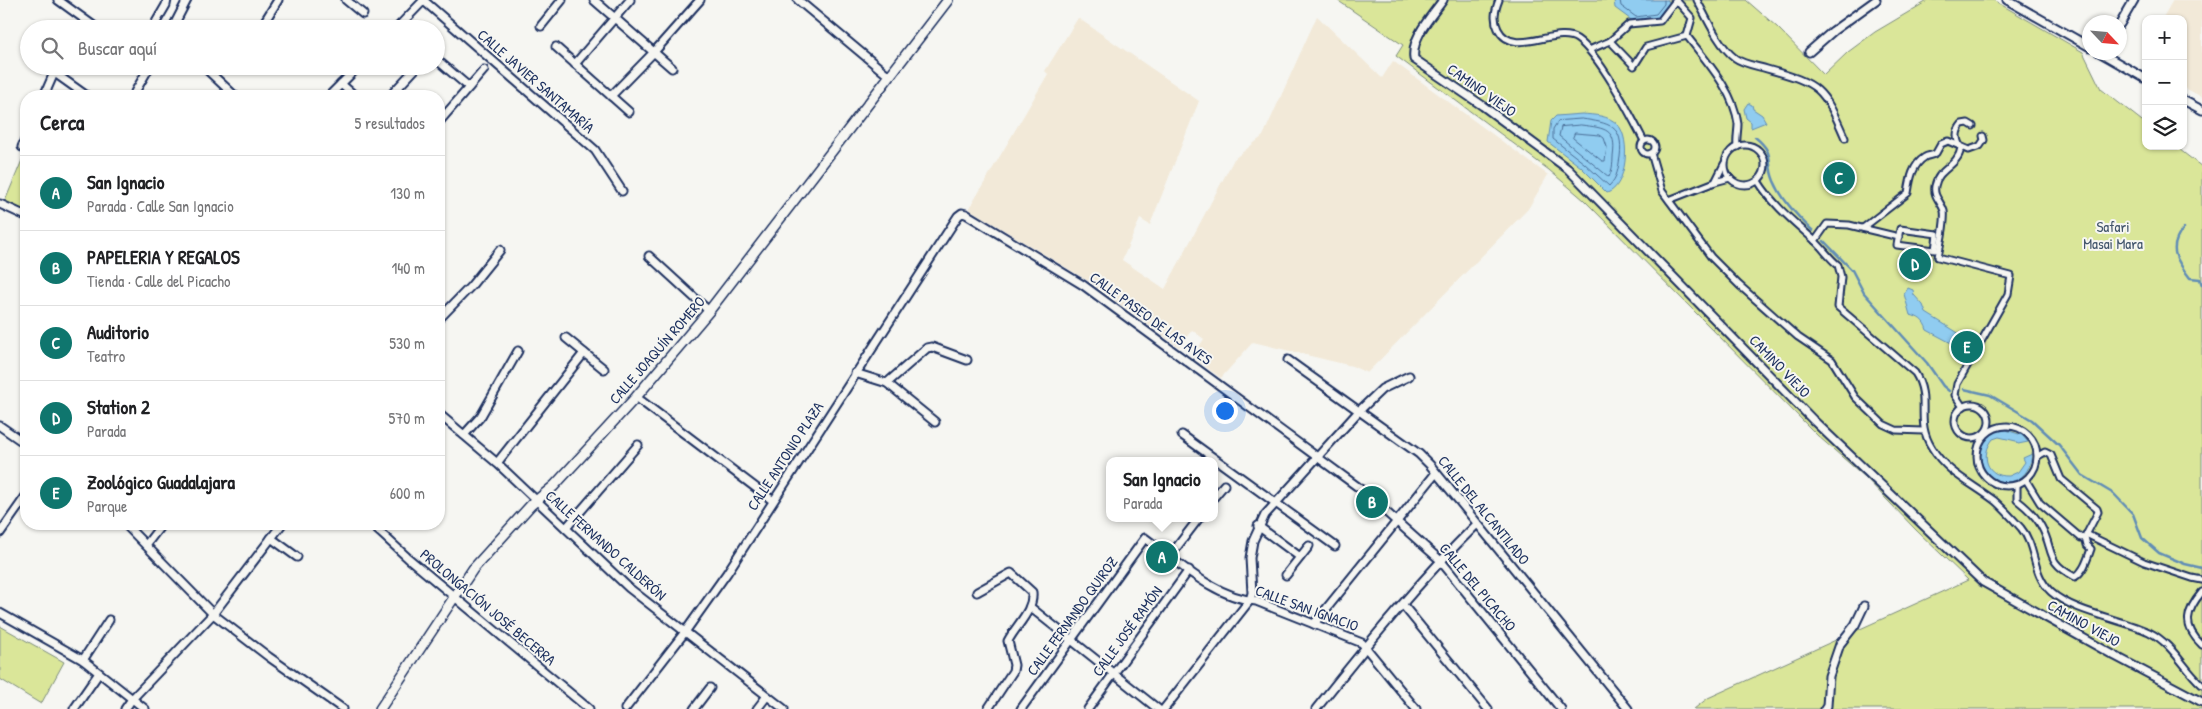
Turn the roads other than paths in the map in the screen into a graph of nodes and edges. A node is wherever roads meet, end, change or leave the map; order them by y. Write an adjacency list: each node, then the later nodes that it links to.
1 (58, 0): 24 (street)
2 (166, 0): 25 (street)
3 (188, 0): 26 (street)
4 (278, 0): 27 (street)
5 (346, 0): 21 (street)
6 (423, 0): 28 (street); 75 (street, CALLE JAVIER SANTAMARÍA)
7 (562, 0): 29 (street)
8 (594, 0): 23 (street)
9 (630, 0): 23 (street)
10 (700, 0): 35 (street)
11 (798, 0): 48 (street)
12 (948, 0): 48 (street, CALLE JOAQUÍN ROMERO)
13 (1443, 0): 168 (street, CAMINO VIEJO)
14 (1499, 0): 34 (street)
15 (1676, 0): 30 (street); 31 (street)
16 (1697, 0): 66 (street)
17 (2007, 0): 20 (street)
18 (2134, 0): 22 (street)
19 (1872, 1): 36 (street)
20 (2020, 2): 32 (street)
21 (363, 14)
22 (2125, 15)
23 (614, 18): 35 (street); 38 (street)
24 (86, 20)
25 (159, 20)
26 (177, 20)
27 (266, 20)
28 (404, 20)
29 (541, 26)
30 (1687, 36): 31 (street); 68 (street)
31 (1610, 41): 34 (street)
32 (2082, 42)
33 (556, 47): 38 (street)
34 (1589, 50): 67 (street)
35 (654, 52): 40 (street); 59 (street)
36 (1809, 52)
37 (2113, 60): 49 (street)
38 (575, 64): 59 (street)
39 (445, 67): 51 (street)
40 (672, 68)
41 (484, 70): 51 (street)
42 (53, 75): 52 (street)
43 (57, 75): 53 (street)
44 (145, 75): 54 (street)
45 (213, 75): 55 (street)
46 (350, 75): 50 (street)
47 (410, 75): 58 (street)
48 (889, 76): 86 (street, CALLE JOAQUÍN ROMERO)
49 (2142, 77)
50 (341, 84): 56 (street); 57 (street)
51 (469, 87): 63 (street)
52 (47, 90)
53 (78, 90)
54 (136, 90)
55 (229, 90)
56 (335, 90)
57 (348, 90)
58 (396, 90)
59 (611, 96): 62 (street)
60 (2187, 102): 61 (street)
61 (2202, 110)
62 (629, 112)
63 (445, 115)
64 (1973, 126): 69 (street)
65 (1983, 136): 69 (street)
66 (1845, 138)
67 (1644, 141): 70 (street); 70 (street)
68 (1737, 147): 71 (street); 73 (street)
69 (1961, 148): 80 (street); 83 (street)
70 (1651, 153): 76 (street)
71 (1726, 161): 72 (street); 74 (street)
72 (1730, 178): 73 (street); 74 (street)
73 (1758, 181): 82 (street)
74 (1715, 182): 76 (street)
75 (622, 191)
76 (1669, 200): 103 (street)
77 (0, 204): 78 (street)
78 (20, 213)
79 (962, 213): 94 (street, CALLE ANTONIO PLAZA); 109 (street, CALLE PASEO DE LAS AVES)
80 (1863, 228): 81 (street); 82 (street)
81 (1898, 237): 83 (street); 83 (street)
82 (1815, 241): 103 (street)
83 (1938, 242): 98 (street)
84 (500, 250): 87 (street)
85 (649, 256): 86 (street)
86 (709, 311): 97 (street, CALLE JOAQUÍN ROMERO)
87 (445, 313)
88 (566, 338): 90 (street)
89 (518, 351): 106 (street)
90 (584, 353): 93 (street); 113 (street)
91 (967, 360): 96 (street)
92 (1288, 360): 99 (street, CALLE DEL ALCANTILADO)
93 (604, 369)
94 (855, 373): 96 (street); 120 (street, CALLE ANTONIO PLAZA)
95 (1409, 376): 99 (street)
96 (887, 383): 101 (street)
97 (636, 396): 119 (street, CALLE JOAQUÍN ROMERO); 120 (street)
98 (1964, 407): 104 (street); 104 (street)
99 (1359, 411): 109 (street); 114 (street, CALLE DEL ALCANTILADO)
100 (445, 419): 106 (street, CALLE FERNANDO CALDERÓN)
101 (935, 422)
102 (0, 426): 107 (street)
103 (1923, 431): 164 (street)
104 (1985, 433): 110 (street); 117 (street)
105 (1182, 434): 111 (street)
106 (464, 435): 113 (street, CALLE FERNANDO CALDERÓN)
107 (20, 440)
108 (638, 445): 127 (street)
109 (1317, 456): 121 (street); 123 (street, CALLE DEL PICACHO)
110 (2038, 456): 115 (street); 133 (street)
111 (1213, 457)
112 (1218, 461): 121 (street)
113 (497, 463): 119 (street, CALLE FERNANDO CALDERÓN)
114 (1436, 473): 123 (street); 125 (street, CALLE DEL ALCANTILADO)
115 (2026, 480): 117 (street); 133 (street)
116 (1224, 484): 118 (street)
117 (2017, 484): 133 (street)
118 (1218, 492)
119 (536, 500): 127 (street, CALLE FERNANDO CALDERÓN); 148 (street, CALLE JOAQUÍN ROMERO)
120 (772, 500): 157 (street, CALLE ANTONIO PLAZA)
121 (1274, 503): 126 (street); 138 (street)
122 (20, 505): 132 (street)
123 (1398, 521): 142 (street, CALLE DEL PICACHO); 156 (street)
124 (1196, 522): 140 (street)
125 (1477, 524): 142 (street); 188 (street, CALLE DEL ALCANTILADO)
126 (1258, 526): 141 (street); 149 (street)
127 (566, 528): 157 (street, CALLE FERNANDO CALDERÓN)
128 (131, 530): 136 (street)
129 (157, 530): 136 (street)
130 (277, 530): 134 (street)
131 (378, 530): 148 (street, PROLONGACIÓN JOSÉ BECERRA)
132 (0, 533)
133 (2085, 535): 145 (street)
134 (271, 538): 139 (street); 154 (street)
135 (1145, 538): 140 (street, CALLE SAN IGNACIO); 158 (street, CALLE FERNANDO QUIROZ)
136 (146, 545): 154 (street)
137 (1309, 546): 141 (street)
138 (1335, 546)
139 (297, 556)
140 (1170, 556): 143 (street, CALLE SAN IGNACIO)
141 (1300, 557): 144 (street)
142 (1440, 560): 150 (street); 187 (street, CALLE DEL PICACHO)
143 (1189, 570): 149 (street, CALLE SAN IGNACIO); 163 (street, CALLE JOSÉ RAMÓN)
144 (1286, 575)
145 (2202, 580)
146 (977, 592): 152 (street)
147 (2202, 592): 159 (street)
148 (454, 596): 173 (street, CALLE JOAQUÍN ROMERO); 174 (street, PROLONGACIÓN JOSÉ BECERRA)
149 (1250, 600): 156 (street, CALLE SAN IGNACIO); 183 (street)
150 (1403, 605): 160 (street); 186 (street)
151 (1864, 606): 189 (street)
152 (1030, 607): 158 (street); 179 (street)
153 (0, 613): 161 (street)
154 (213, 614): 167 (street); 172 (street)
155 (109, 620): 161 (street)
156 (1314, 624): 160 (street, CALLE SAN IGNACIO)
157 (685, 632): 166 (street, CALLE FERNANDO CALDERÓN); 175 (street, CALLE ANTONIO PLAZA)
158 (1071, 638): 163 (street); 180 (street, CALLE FERNANDO QUIROZ)
159 (2202, 644)
160 (1365, 647): 184 (street); 185 (street, CALLE SAN IGNACIO)
161 (84, 660): 162 (street)
162 (99, 673): 167 (street); 169 (street)
163 (1113, 673): 181 (street, CALLE JOSÉ RAMÓN); 182 (street)
164 (2202, 685)
165 (710, 688): 176 (street)
166 (767, 696): 177 (street); 178 (street, CALLE FERNANDO CALDERÓN)
167 (132, 699): 170 (street); 171 (street)
168 (2202, 702)
169 (74, 709)
170 (125, 709)
171 (145, 709)
172 (344, 709)
173 (380, 709)
174 (589, 709)
175 (625, 709)
176 (694, 709)
177 (757, 709)
178 (784, 709)
179 (988, 709)
180 (1021, 709)
181 (1088, 709)
182 (1158, 709)
183 (1164, 709)
184 (1316, 709)
185 (1416, 709)
186 (1488, 709)
187 (1561, 709)
188 (1628, 709)
189 (1825, 709)

